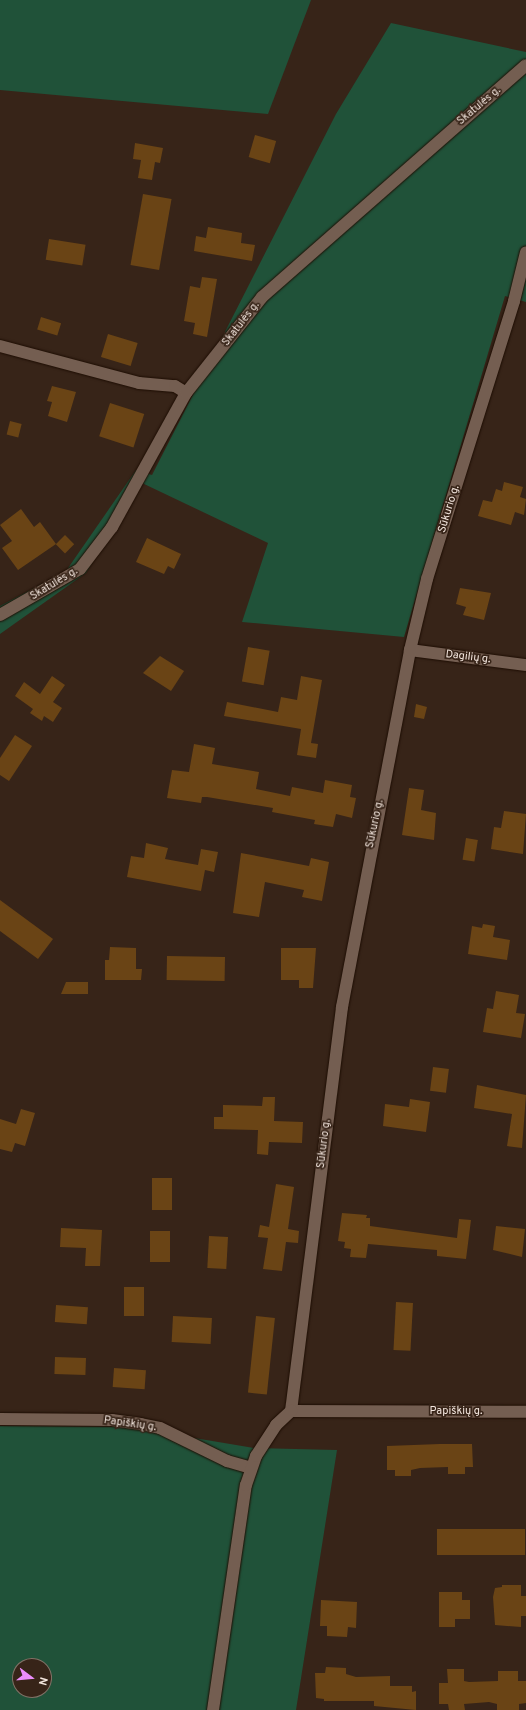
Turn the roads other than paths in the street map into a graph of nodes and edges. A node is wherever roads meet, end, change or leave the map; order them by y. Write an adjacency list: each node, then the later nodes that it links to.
1 (526, 65): 4 (street, Skatulės g.)
2 (526, 252): 6 (street, Sūkurio g.)
3 (0, 346): 4 (street)
4 (186, 393): 5 (street, Skatulės g.)
5 (0, 615)
6 (410, 650): 7 (street, Dagilių g.); 8 (street, Sūkurio g.)
7 (526, 665)
8 (291, 1411): 9 (street, Papiškių g.); 11 (street)
9 (526, 1412)
10 (0, 1419): 11 (street, Papiškių g.)
11 (251, 1468): 12 (street)
12 (213, 1710)

